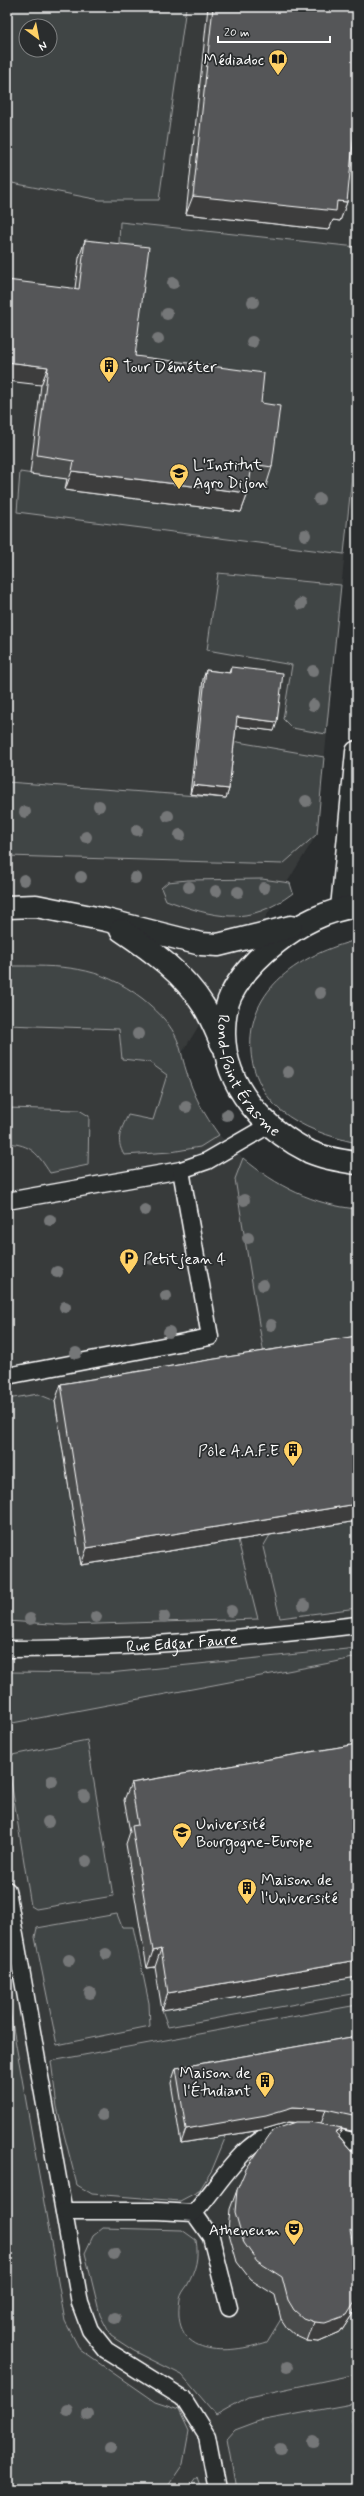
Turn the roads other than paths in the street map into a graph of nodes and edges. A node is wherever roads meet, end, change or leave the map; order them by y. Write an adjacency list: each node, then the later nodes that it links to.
1 (357, 752): 3 (main road)
2 (7, 907): 4 (main road)
3 (350, 907): 5 (main road, Rond-Point Érasme)
4 (106, 920): 5 (main road); 6 (main road)
5 (298, 925): 6 (main road, Rond-Point Érasme)
6 (225, 1049): 7 (main road, Rond-Point Érasme)
7 (268, 1125): 8 (main road, Rond-Point Érasme); 9 (lane)
8 (357, 1163)
9 (181, 1170): 10 (lane); 11 (lane)
10 (7, 1201)
11 (7, 1376)
12 (357, 1625): 13 (lane, Rue Edgar Faure)
13 (7, 1649)
14 (7, 1890): 16 (lane)
15 (357, 2142): 17 (lane)
16 (64, 2211): 17 (lane); 19 (lane)
17 (194, 2213): 18 (lane)
18 (229, 2308)
19 (217, 2489)

